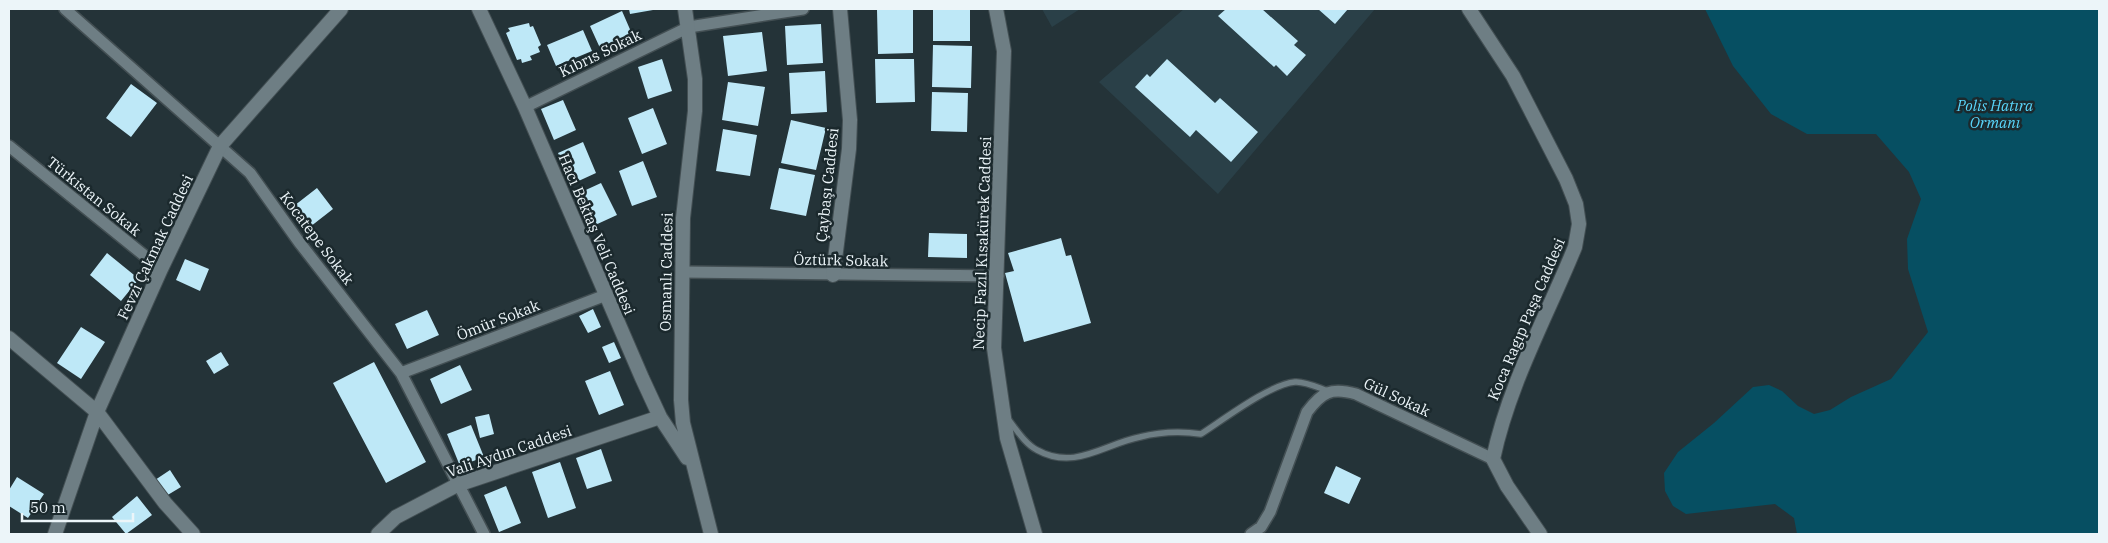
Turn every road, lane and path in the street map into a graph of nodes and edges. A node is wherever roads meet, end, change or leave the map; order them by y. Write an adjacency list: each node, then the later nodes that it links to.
1 (65, 9): 12 (street, Kocatepe Sokak)
2 (341, 9): 12 (street, Fevzi Çakmak Caddesi)
3 (479, 9): 10 (street, Hacı Bektaş Veli Caddesi)
4 (685, 9): 9 (street, Osmanlı Caddesi)
5 (803, 9): 9 (street, Kıbrıs Sokak)
6 (840, 9): 15 (street, Çaybaşı Caddesi)
7 (996, 9): 16 (street, Necip Fazıl Kısakürek Caddesi)
8 (1469, 9): 24 (street, Koca Ragıp Paşa Caddesi)
9 (689, 27): 10 (street, Kıbrıs Sokak); 14 (street, Osmanlı Caddesi)
10 (525, 107): 17 (street, Hacı Bektaş Veli Caddesi)
11 (9, 146): 13 (street, Türkistan Sokak)
12 (220, 146): 13 (street, Fevzi Çakmak Caddesi); 19 (street, Kocatepe Sokak)
13 (161, 269): 21 (street, Fevzi Çakmak Caddesi)
14 (683, 272): 15 (street, Öztürk Sokak); 25 (street, Osmanlı Caddesi)
15 (833, 275): 16 (street, Öztürk Sokak)
16 (998, 276): 22 (street, Necip Fazıl Kısakürek Caddesi)
17 (606, 295): 19 (street, Ömür Sokak); 23 (street, Hacı Bektaş Veli Caddesi)
18 (9, 338): 21 (street)
19 (401, 373): 26 (street, Kocatepe Sokak)
20 (1328, 391): 22 (lane); 24 (street, Gül Sokak); 33 (street)
21 (97, 412): 27 (street, Fevzi Çakmak Caddesi); 28 (street)
22 (1004, 415): 32 (street, Necip Fazıl Kısakürek Caddesi)
23 (660, 417): 25 (street, Hacı Bektaş Veli Caddesi); 26 (street, Vali Aydın Caddesi)
24 (1493, 459): 34 (street)
25 (693, 467): 31 (street, Osmanlı Caddesi)
26 (457, 485): 29 (street, Vali Aydın Caddesi); 30 (street, Kocatepe Sokak)
27 (55, 534)
28 (193, 534)
29 (378, 534)
30 (484, 534)
31 (710, 534)
32 (1035, 534)
33 (1251, 534)
34 (1540, 534)

